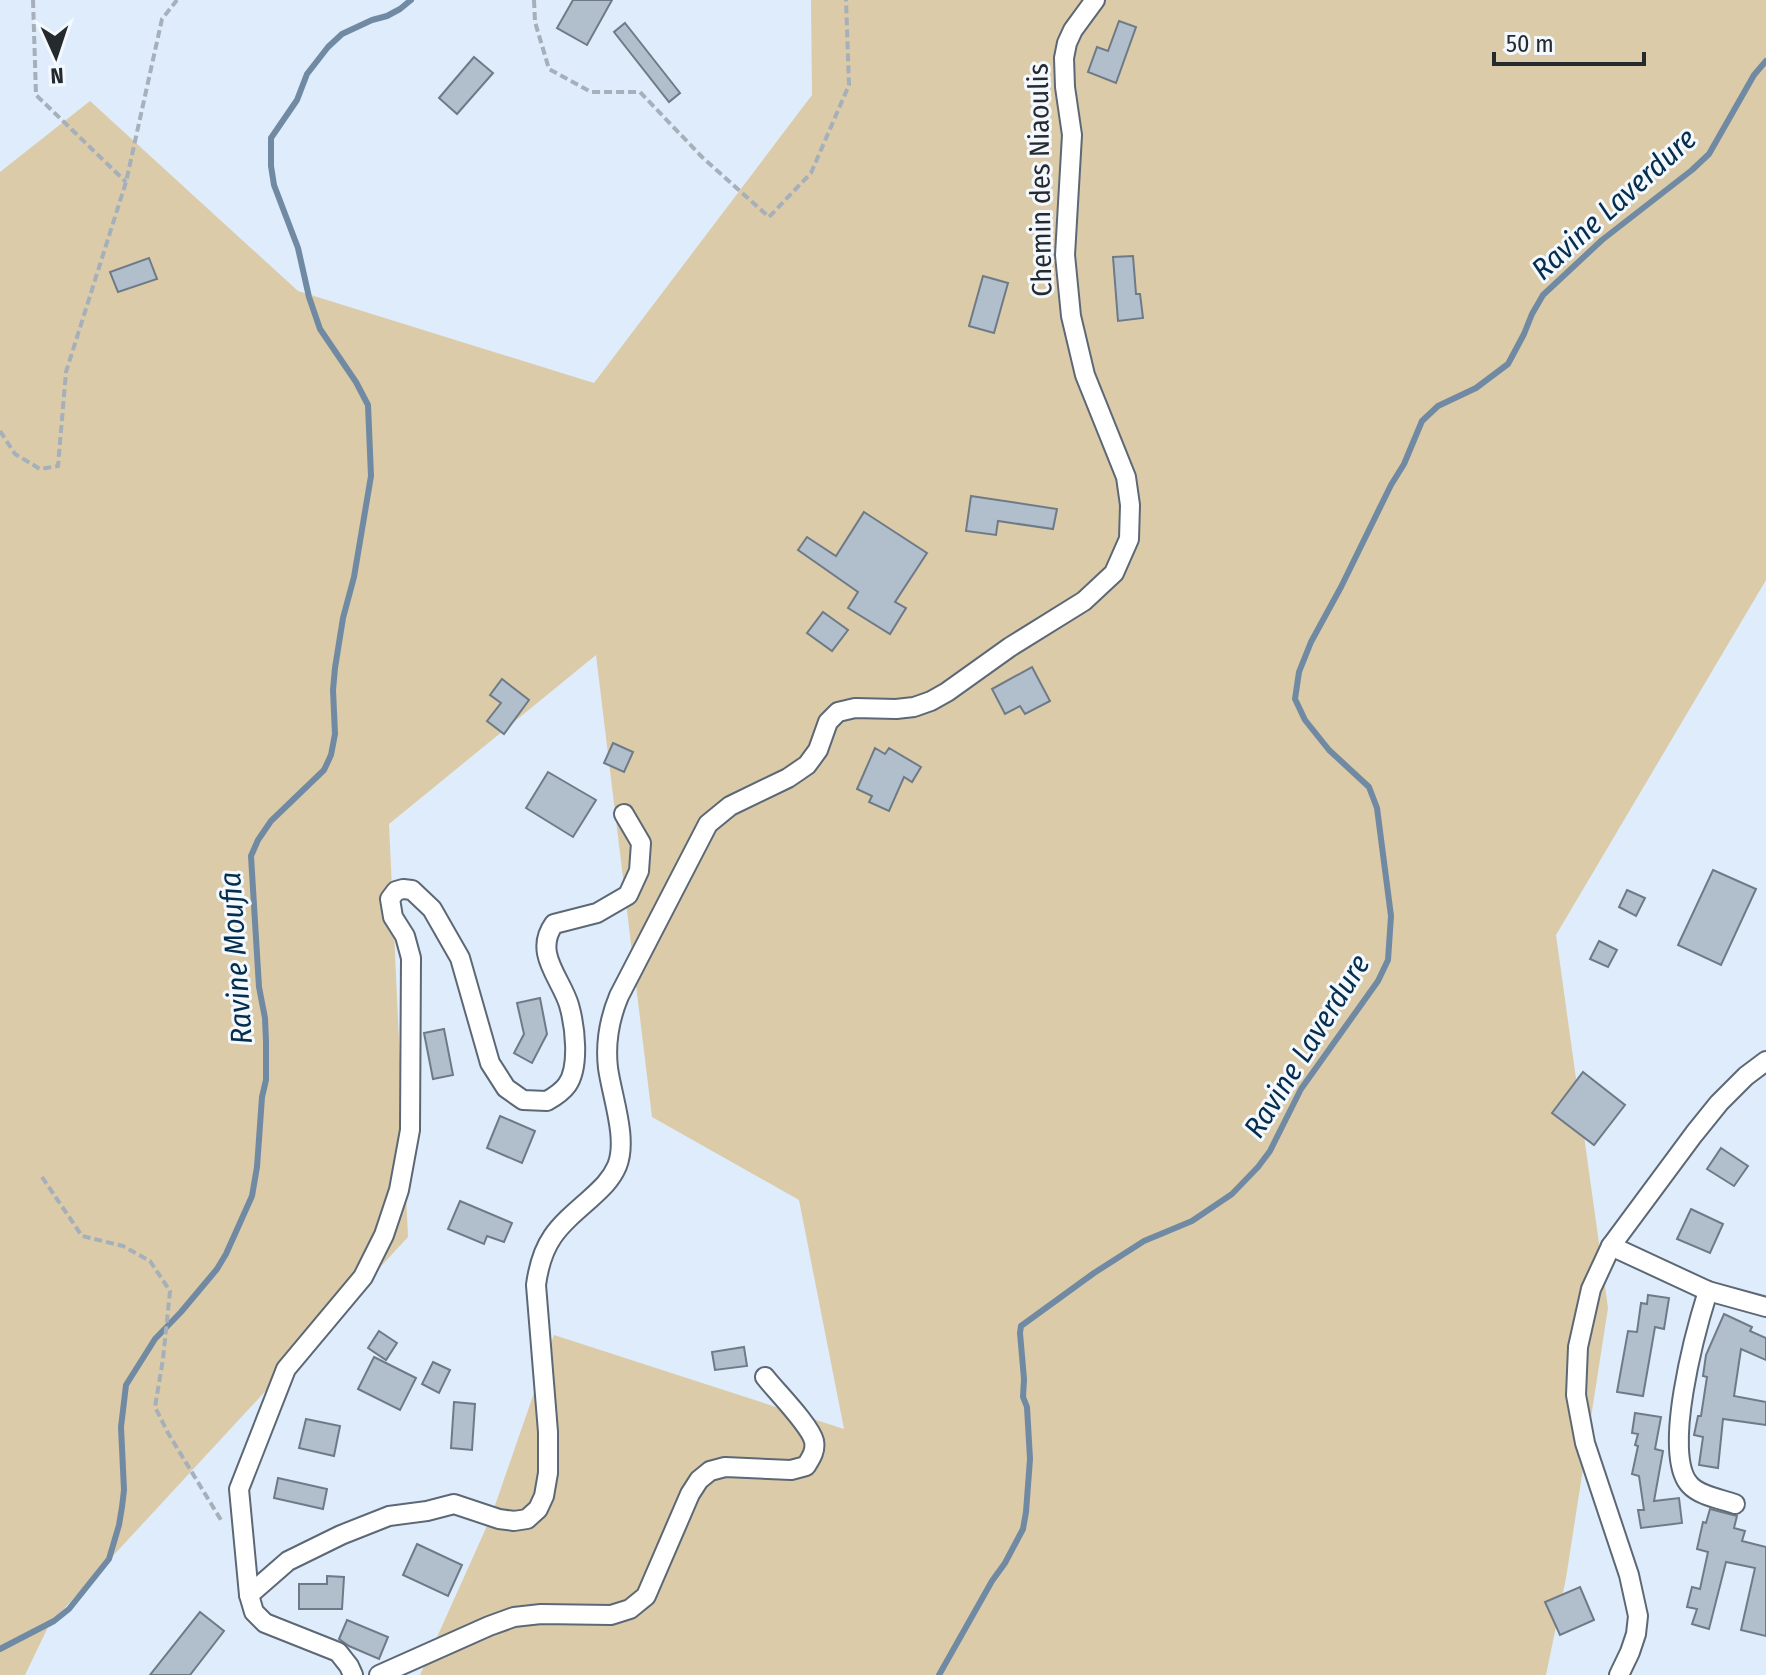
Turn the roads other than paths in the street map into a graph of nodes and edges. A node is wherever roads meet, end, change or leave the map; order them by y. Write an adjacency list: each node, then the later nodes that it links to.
1 (1095, 0): 9 (street, Chemin des Niaoulis)
2 (624, 814): 9 (street)
3 (1766, 1061): 4 (street)
4 (1611, 1246): 5 (street); 12 (street)
5 (1708, 1291): 6 (street); 8 (street)
6 (1766, 1307)
7 (765, 1377): 11 (street)
8 (1735, 1504)
9 (249, 1595): 10 (street)
10 (353, 1675)
11 (379, 1675)
12 (1619, 1675)

